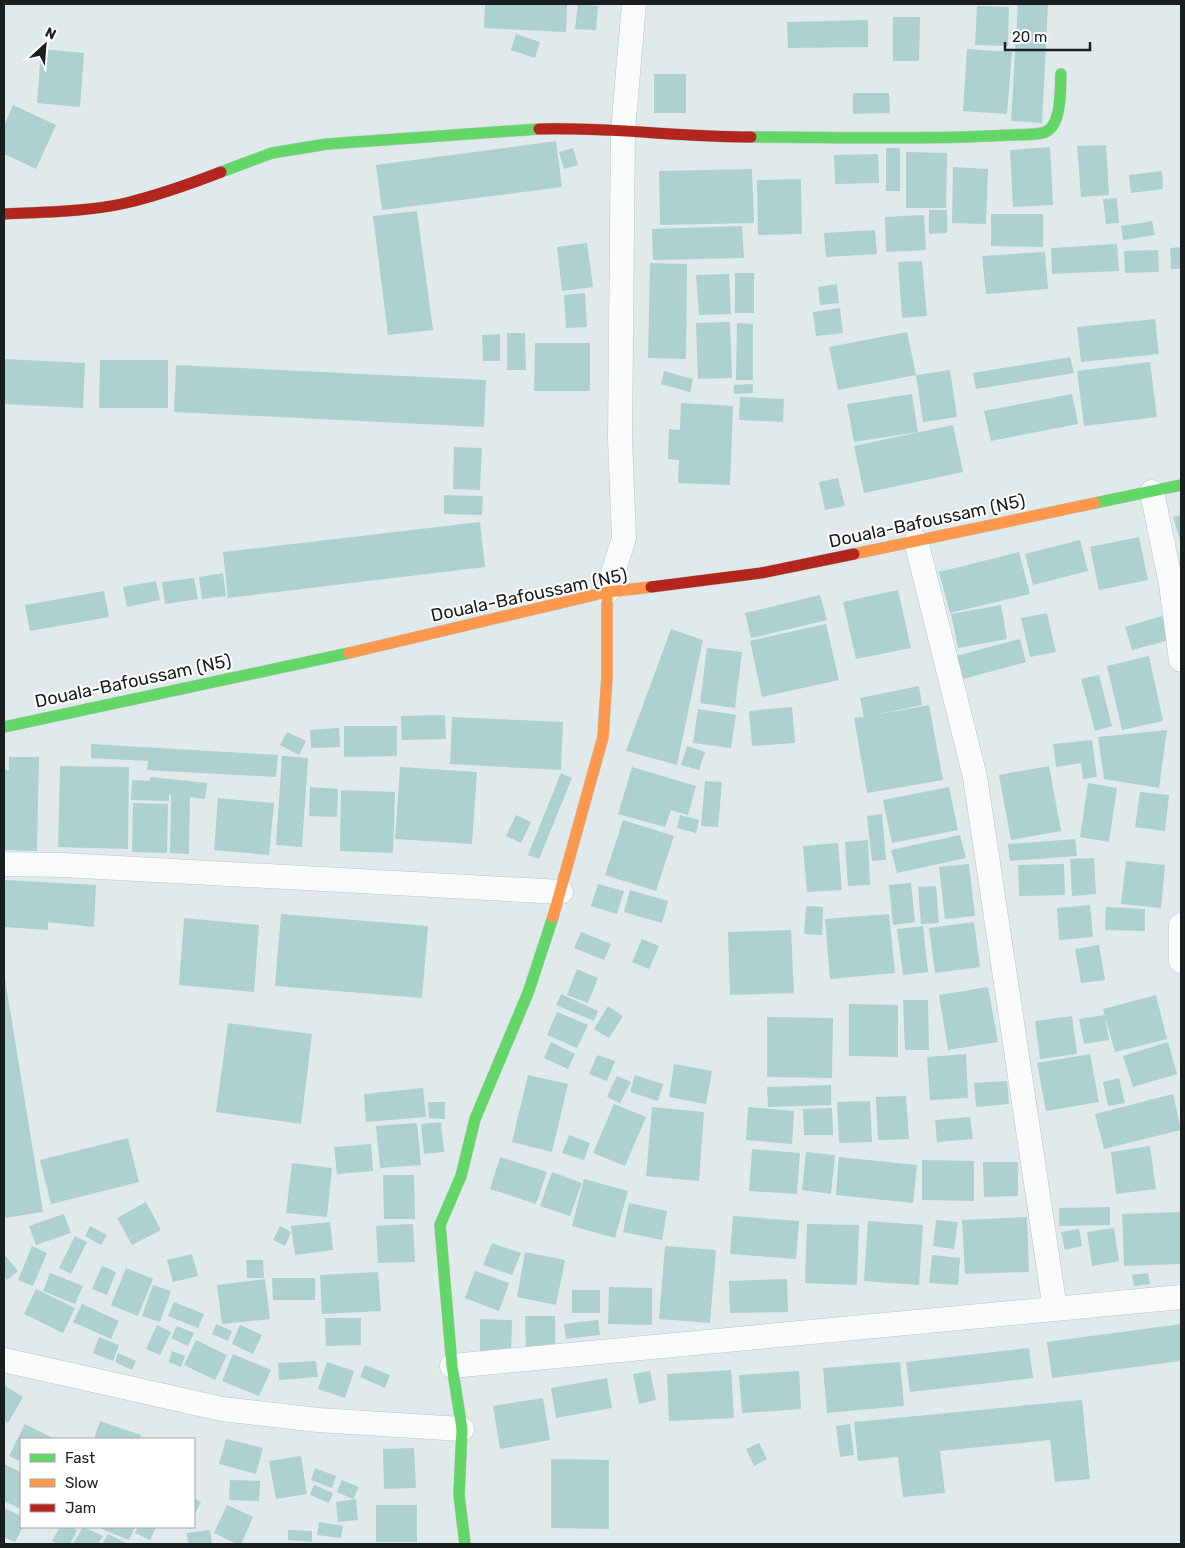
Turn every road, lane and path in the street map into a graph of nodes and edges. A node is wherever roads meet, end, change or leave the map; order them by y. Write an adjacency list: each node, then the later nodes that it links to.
1 (634, 4): 3 (street)
2 (1061, 74): 3 (main road)
3 (623, 130): 4 (main road); 8 (street)
4 (4, 214)
5 (1181, 485): 6 (main road, Douala-Bafoussam (N5))
6 (1152, 492): 7 (main road, Douala-Bafoussam (N5)); 9 (street)
7 (916, 541): 8 (main road, Douala-Bafoussam (N5)); 16 (street)
8 (607, 592): 10 (main road, Douala-Bafoussam (N5)); 12 (main road)
9 (1181, 660)
10 (4, 727)
11 (4, 864): 12 (street)
12 (562, 892): 18 (main road)
13 (1181, 925): 14 (street)
14 (1181, 961)
15 (1181, 1297): 16 (street)
16 (1055, 1309): 18 (street)
17 (4, 1360): 19 (street)
18 (452, 1366): 19 (main road)
19 (462, 1429): 20 (main road)
20 (465, 1544)

